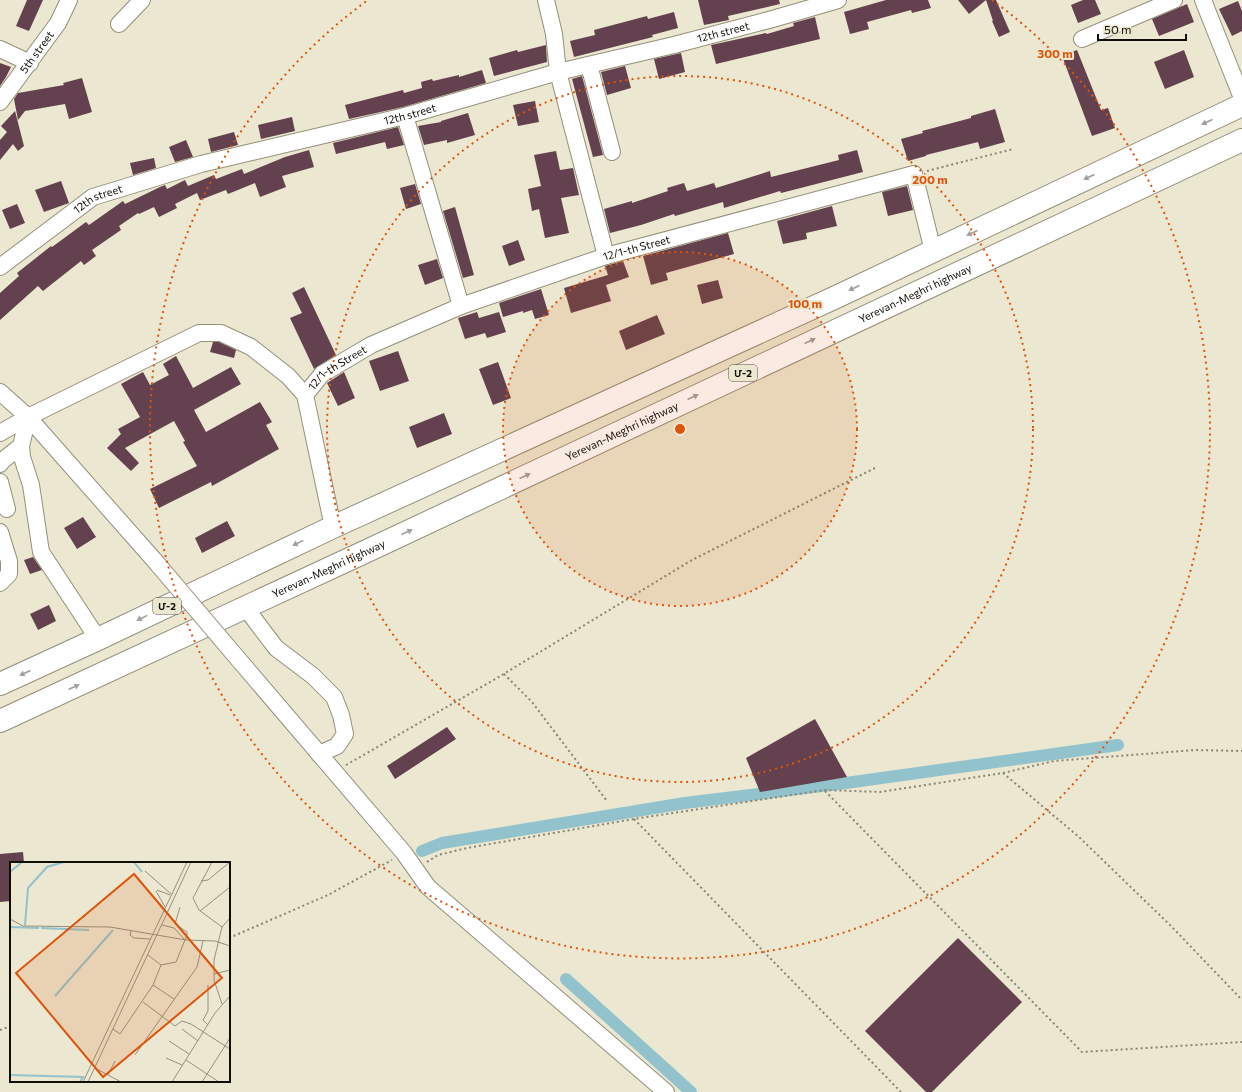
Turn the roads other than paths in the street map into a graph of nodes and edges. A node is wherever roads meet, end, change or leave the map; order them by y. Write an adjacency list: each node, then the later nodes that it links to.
1 (69, 0): 10 (street, 5th street)
2 (142, 0): 7 (street)
3 (546, 0): 12 (street)
4 (838, 0): 11 (street, 12th street)
5 (1174, 0): 8 (street)
6 (1203, 0): 13 (street)
7 (119, 24)
8 (1082, 39)
9 (0, 49): 10 (street)
10 (30, 63): 14 (street, 5th street)
11 (589, 65): 12 (street, 12th street); 18 (street)
12 (558, 72): 16 (street, 12th street); 20 (street)
13 (1242, 98)
14 (0, 102)
15 (1242, 105): 19 (highway, Մ-2, one-way to 19)
16 (405, 116): 21 (street, 12th street); 22 (street)
17 (1242, 140): 34 (highway, Yerevan-Meghri highway / Մ-2, one-way to 17)
18 (612, 152)
19 (933, 251): 20 (street, 12/1-th Street); 31 (highway, Մ-2, one-way to 31)
20 (606, 256): 22 (street, 12/1-th Street)
21 (0, 267)
22 (461, 306): 24 (street, 12/1-th Street)
23 (0, 392): 25 (street)
24 (305, 395): 25 (street); 31 (street)
25 (28, 417): 26 (street); 27 (street); 38 (street, bridge)
26 (0, 434)
27 (21, 446): 28 (street); 35 (street)
28 (0, 464)
29 (0, 482): 30 (street)
30 (7, 509)
31 (333, 527): 35 (highway, Մ-2, one-way to 35)
32 (0, 532): 33 (street)
33 (0, 583)
34 (245, 608): 37 (highway, Yerevan-Meghri highway / Մ-2, one-way to 34); 38 (street)
35 (98, 639): 36 (highway, Մ-2, one-way to 36)
36 (0, 684)
37 (0, 721)
38 (319, 754): 39 (street)
39 (666, 1092)

